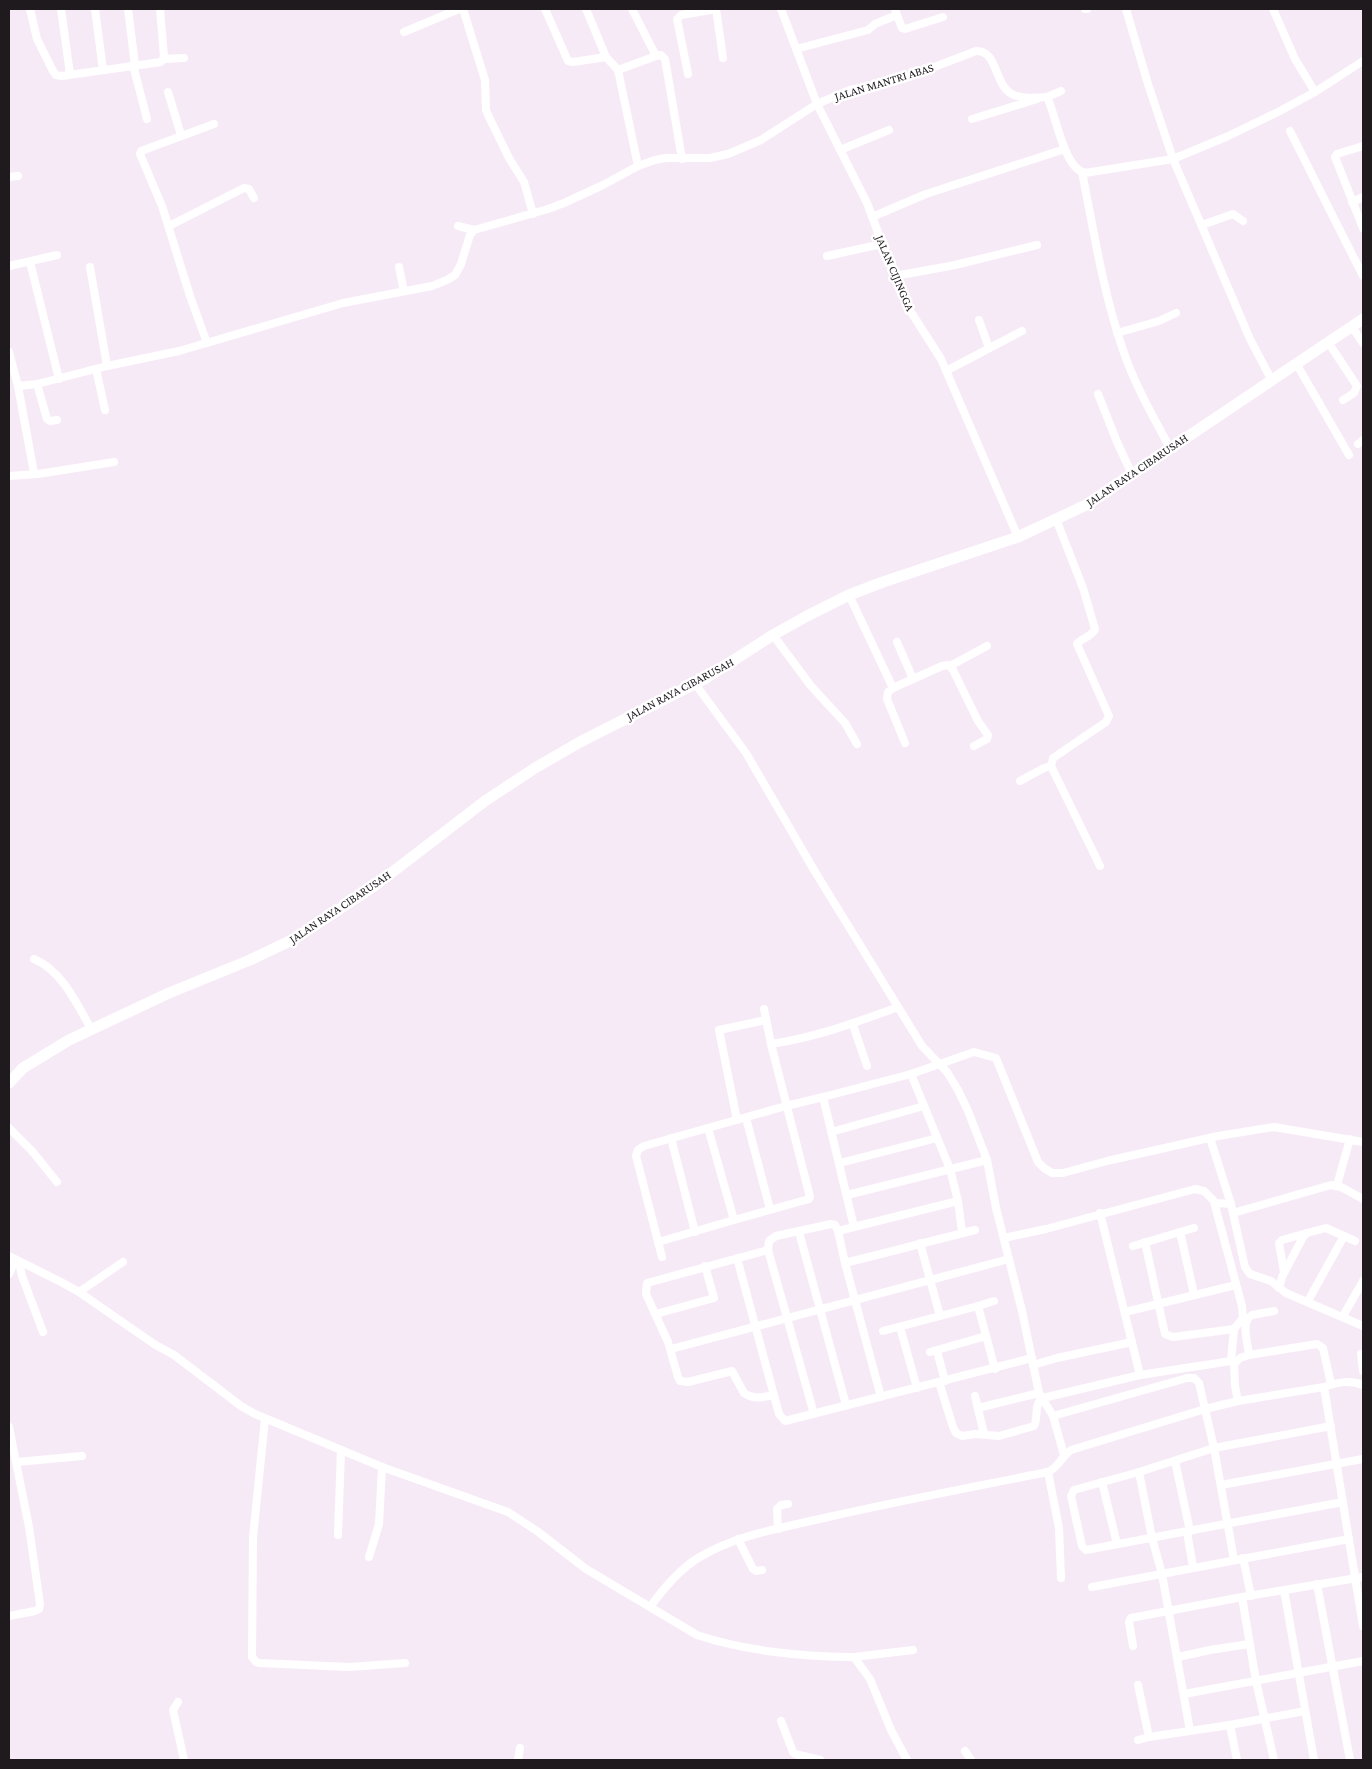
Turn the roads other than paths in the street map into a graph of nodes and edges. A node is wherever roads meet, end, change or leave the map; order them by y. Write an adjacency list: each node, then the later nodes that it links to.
1 (30, 9): 28 (street)
2 (61, 9): 28 (street)
3 (95, 9): 26 (street)
4 (128, 9): 25 (street)
5 (160, 9): 21 (street)
6 (459, 9): 17 (street)
7 (463, 9): 53 (street)
8 (545, 9): 20 (street)
9 (586, 9): 20 (street)
10 (632, 9): 19 (street)
11 (716, 9): 23 (street); 29 (street)
12 (781, 9): 18 (street, JALAN CIJINGGA)
13 (1126, 9): 45 (street)
14 (1273, 9): 32 (street)
15 (896, 12): 16 (street); 18 (street)
16 (943, 17)
17 (404, 32)
18 (796, 49): 34 (street, JALAN CIJINGGA)
19 (656, 56): 27 (street); 44 (street)
20 (606, 57): 27 (street)
21 (164, 58): 22 (street); 25 (street)
22 (184, 58)
23 (723, 58)
24 (1363, 61): 32 (street)
25 (134, 65): 26 (street); 35 (street)
26 (104, 70): 28 (street)
27 (618, 70): 46 (street)
28 (70, 74)
29 (688, 74)
30 (168, 92): 40 (street)
31 (1061, 92): 33 (street)
32 (1315, 92): 45 (street)
33 (1044, 97): 34 (street, JALAN MANTRI ABAS); 36 (street); 42 (street)
34 (817, 104): 43 (street, JALAN CIJINGGA); 44 (street)
35 (148, 119)
36 (972, 119)
37 (214, 124): 40 (street)
38 (889, 130): 43 (street)
39 (1290, 131): 70 (street)
40 (181, 135): 56 (street)
41 (1363, 146): 52 (street)
42 (1065, 149): 47 (street); 54 (street)
43 (840, 150): 54 (street, JALAN CIJINGGA)
44 (682, 159): 46 (street)
45 (1173, 159): 47 (street); 58 (street)
46 (638, 166): 53 (street)
47 (1082, 172): 77 (street)
48 (18, 176): 49 (street)
49 (9, 177)
50 (1363, 197): 52 (street)
51 (254, 198): 56 (street)
52 (1352, 202): 59 (street)
53 (533, 214): 60 (street)
54 (872, 217): 61 (street, JALAN CIJINGGA)
55 (1243, 221): 58 (street)
56 (169, 226): 79 (street)
57 (458, 226): 60 (street)
58 (1202, 226): 87 (street)
59 (1363, 228)
60 (474, 230): 71 (street)
61 (882, 244): 64 (street); 69 (street, JALAN CIJINGGA)
62 (1037, 246): 69 (street)
63 (57, 255): 65 (street)
64 (827, 256)
65 (30, 262): 66 (street); 88 (street)
66 (9, 266)
67 (90, 267): 84 (street)
68 (399, 267): 71 (street)
69 (895, 276): 86 (street, JALAN CIJINGGA)
70 (1363, 276)
71 (404, 291): 79 (street)
72 (1176, 313): 77 (street)
73 (1363, 317): 75 (main road, JALAN RAYA CIBARUSAH); 87 (main road, JALAN RAYA CIBARUSAH)
74 (979, 320): 81 (street)
75 (1352, 326): 78 (main road, JALAN RAYA CIBARUSAH); 80 (street)
76 (1022, 331): 81 (street)
77 (1117, 333): 95 (street)
78 (1328, 342): 83 (main road, JALAN RAYA CIBARUSAH); 92 (street)
79 (208, 343): 84 (street)
80 (1363, 343)
81 (989, 348): 86 (street)
82 (9, 352): 90 (street)
83 (1296, 363): 96 (street); 101 (main road, JALAN RAYA CIBARUSAH)
84 (107, 366): 85 (street)
85 (96, 369): 88 (street); 93 (street)
86 (946, 371): 102 (street, JALAN CIJINGGA)
87 (1270, 377): 95 (main road, JALAN RAYA CIBARUSAH)
88 (59, 379): 89 (street)
89 (37, 384): 90 (street); 94 (street)
90 (18, 386): 99 (street)
91 (1098, 394): 98 (street)
92 (1343, 400)
93 (105, 410)
94 (57, 420)
95 (1169, 446): 98 (main road, JALAN RAYA CIBARUSAH)
96 (1349, 455)
97 (114, 462): 99 (street)
98 (1131, 472): 102 (main road, JALAN RAYA CIBARUSAH)
99 (36, 474): 100 (street)
100 (9, 476)
101 (1056, 519): 102 (main road, JALAN RAYA CIBARUSAH); 115 (street)
102 (1017, 536): 103 (main road, JALAN RAYA CIBARUSAH); 107 (main road, JALAN RAYA CIBARUSAH)
103 (849, 595): 104 (main road, JALAN RAYA CIBARUSAH); 111 (street)
104 (773, 635): 107 (main road, JALAN RAYA CIBARUSAH); 113 (street)
105 (897, 642): 109 (street)
106 (987, 646): 108 (street)
107 (723, 666): 110 (main road, JALAN RAYA CIBARUSAH)
108 (950, 666): 109 (street); 114 (street)
109 (913, 679): 111 (street)
110 (694, 683): 119 (street); 123 (main road, JALAN RAYA CIBARUSAH); 129 (main road, JALAN RAYA CIBARUSAH)
111 (893, 688): 112 (street)
112 (905, 743)
113 (857, 744)
114 (974, 746)
115 (1051, 766): 116 (street); 117 (street)
116 (1020, 780)
117 (1100, 866)
118 (34, 958): 123 (street)
119 (898, 1007): 122 (street); 125 (street)
120 (764, 1009): 121 (street)
121 (766, 1020): 124 (street); 134 (street)
122 (853, 1024): 124 (street); 126 (street)
123 (90, 1027): 128 (main road, JALAN RAYA CIBARUSAH)
124 (771, 1044): 131 (street)
125 (940, 1064): 127 (street); 140 (street); 143 (street)
126 (867, 1066)
127 (911, 1074): 130 (street); 132 (street)
128 (9, 1077)
129 (9, 1083)
130 (823, 1097): 131 (street); 137 (street)
131 (786, 1106): 133 (street); 153 (street)
132 (924, 1106): 137 (street); 139 (street)
133 (746, 1118): 134 (street); 153 (street)
134 (737, 1120): 136 (street)
135 (9, 1128): 146 (street)
136 (708, 1128): 138 (street); 156 (street)
137 (831, 1132): 144 (street)
138 (671, 1138): 161 (street); 169 (street)
139 (937, 1138): 144 (street); 145 (street)
140 (1210, 1138): 141 (street); 152 (street)
141 (1350, 1139): 142 (street); 147 (street)
142 (1363, 1142)
143 (987, 1160): 145 (street); 167 (street)
144 (840, 1163): 148 (street)
145 (950, 1169): 148 (street); 150 (street)
146 (57, 1182)
147 (1337, 1185): 149 (street); 155 (street)
148 (847, 1195): 157 (street)
149 (1363, 1199)
150 (958, 1202): 157 (street); 163 (street)
151 (1214, 1202): 152 (street); 154 (street); 185 (street)
152 (1231, 1204): 155 (street)
153 (770, 1209): 156 (street)
154 (1100, 1213): 167 (street); 196 (street)
155 (1233, 1213): 186 (street)
156 (734, 1220): 161 (street)
157 (854, 1227): 160 (street)
158 (1194, 1228): 164 (street)
159 (975, 1230): 163 (street)
160 (838, 1231): 162 (street); 179 (street)
161 (695, 1232): 169 (street)
162 (799, 1232): 173 (street); 194 (street)
163 (962, 1232): 171 (street)
164 (1180, 1232): 170 (street); 188 (street)
165 (1307, 1233): 166 (street); 181 (street); 181 (street)
166 (1344, 1236): 168 (street); 190 (street)
167 (1004, 1238): 176 (street)
168 (1355, 1241)
169 (658, 1242): 174 (street)
170 (1145, 1242): 172 (street); 192 (street)
171 (920, 1243): 179 (street); 183 (street)
172 (1133, 1246)
173 (768, 1250): 175 (street); 200 (street)
174 (662, 1258)
175 (737, 1258): 180 (street); 201 (street)
176 (1009, 1259): 183 (street); 212 (street)
177 (14, 1260): 182 (street); 187 (street); 206 (street)
178 (123, 1262): 187 (street)
179 (845, 1264): 189 (street)
180 (705, 1266): 197 (street); 197 (street)
181 (1284, 1272): 186 (street)
182 (9, 1274)
183 (931, 1279): 189 (street); 198 (street)
184 (1363, 1281): 199 (street)
185 (1236, 1285): 188 (street); 204 (street)
186 (1279, 1288): 190 (street)
187 (79, 1292): 230 (street)
188 (1194, 1294): 192 (street)
189 (854, 1300): 194 (street); 223 (street)
190 (1308, 1301): 199 (street)
191 (994, 1302): 193 (street)
192 (1159, 1303): 196 (street); 204 (street)
193 (978, 1306): 198 (street); 207 (street)
194 (819, 1308): 200 (street); 225 (street)
195 (1274, 1311): 211 (street)
196 (1125, 1312): 208 (street)
197 (656, 1314): 209 (street)
198 (940, 1316): 202 (street)
199 (1343, 1316): 203 (street)
200 (788, 1317): 201 (street); 228 (street)
201 (756, 1326): 209 (street); 220 (street)
202 (900, 1326): 205 (street); 219 (street)
203 (1363, 1326)
204 (1234, 1329): 215 (street)
205 (883, 1331)
206 (43, 1332)
207 (986, 1336): 213 (street); 216 (street)
208 (1132, 1342): 212 (street); 215 (street)
209 (671, 1349): 220 (street)
210 (1361, 1354): 214 (street)
211 (1249, 1355): 218 (street); 224 (street)
212 (1033, 1361): 213 (street); 221 (street)
213 (995, 1369): 216 (street)
214 (1363, 1371)
215 (1140, 1375): 221 (street)
216 (942, 1382): 219 (street); 233 (street)
217 (1363, 1385): 218 (street)
218 (1327, 1386): 224 (street); 232 (street)
219 (916, 1388): 223 (street)
220 (774, 1395): 228 (street)
221 (1041, 1395): 226 (street); 229 (street); 233 (street)
222 (975, 1396): 226 (street)
223 (881, 1397): 225 (street)
224 (1238, 1401): 227 (street)
225 (846, 1405): 228 (street)
226 (978, 1408): 233 (street)
227 (1205, 1409): 229 (street); 234 (street); 236 (street)
228 (814, 1414)
229 (1053, 1416): 236 (street)
230 (265, 1419): 235 (street); 281 (street)
231 (9, 1426): 240 (street)
232 (1331, 1426): 234 (street); 241 (street)
233 (984, 1434)
234 (1214, 1448): 239 (street); 246 (street)
235 (341, 1450): 242 (street); 252 (street)
236 (1064, 1455): 243 (street)
237 (82, 1456): 240 (street)
238 (1363, 1459): 241 (street)
239 (1175, 1460): 244 (street); 251 (street)
240 (17, 1462): 273 (street)
241 (1338, 1463): 246 (street); 247 (street)
242 (382, 1467): 257 (street); 271 (street)
243 (1048, 1472): 250 (street); 264 (street)
244 (1139, 1472): 245 (street); 253 (street)
245 (1102, 1482): 256 (street); 256 (street)
246 (1221, 1485): 249 (street)
247 (1343, 1502): 249 (street); 255 (street)
248 (788, 1504): 250 (street)
249 (1228, 1524): 251 (street); 259 (street)
250 (778, 1529): 254 (street)
251 (1188, 1531): 253 (street); 260 (street)
252 (338, 1535)
253 (1152, 1538): 256 (street); 262 (street)
254 (738, 1539): 261 (street); 271 (street)
255 (1350, 1539): 258 (street); 265 (street)
256 (1117, 1544)
257 (369, 1557)
258 (1243, 1558): 259 (street); 269 (street)
259 (1234, 1560): 260 (street)
260 (1193, 1568): 262 (street)
261 (762, 1570)
262 (1162, 1574): 267 (street); 272 (street)
263 (1363, 1577): 265 (street)
264 (1061, 1578)
265 (1355, 1579): 266 (street); 274 (street)
266 (1317, 1584): 268 (street); 282 (street)
267 (1092, 1587)
268 (1284, 1590): 269 (street); 283 (street)
269 (1251, 1596): 270 (street)
270 (1242, 1597): 272 (street); 275 (street)
271 (650, 1607): 278 (street)
272 (1168, 1611): 276 (street); 279 (street)
273 (9, 1616)
274 (1363, 1626)
275 (1249, 1644): 279 (street); 284 (street)
276 (1133, 1646)
277 (913, 1650): 278 (street)
278 (854, 1657): 300 (street)
279 (1178, 1657): 286 (street)
280 (1363, 1661): 282 (street)
281 (405, 1663)
282 (1333, 1666): 283 (street); 305 (street)
283 (1299, 1672): 284 (street); 288 (street)
284 (1256, 1681): 286 (street); 289 (street)
285 (1138, 1685): 293 (street)
286 (1184, 1694): 292 (street)
287 (178, 1702): 297 (street)
288 (1305, 1711): 289 (street); 304 (street)
289 (1265, 1718): 291 (street); 303 (street)
290 (781, 1720): 299 (street)
291 (1230, 1725): 292 (street); 302 (street)
292 (1190, 1731): 293 (street)
293 (1149, 1737): 294 (street)
294 (1138, 1740)
295 (520, 1748): 298 (street)
296 (965, 1751): 301 (street)
297 (184, 1760)
298 (518, 1760)
299 (820, 1760)
300 (907, 1760)
301 (971, 1760)
302 (1237, 1760)
303 (1274, 1760)
304 (1314, 1760)
305 (1350, 1760)

